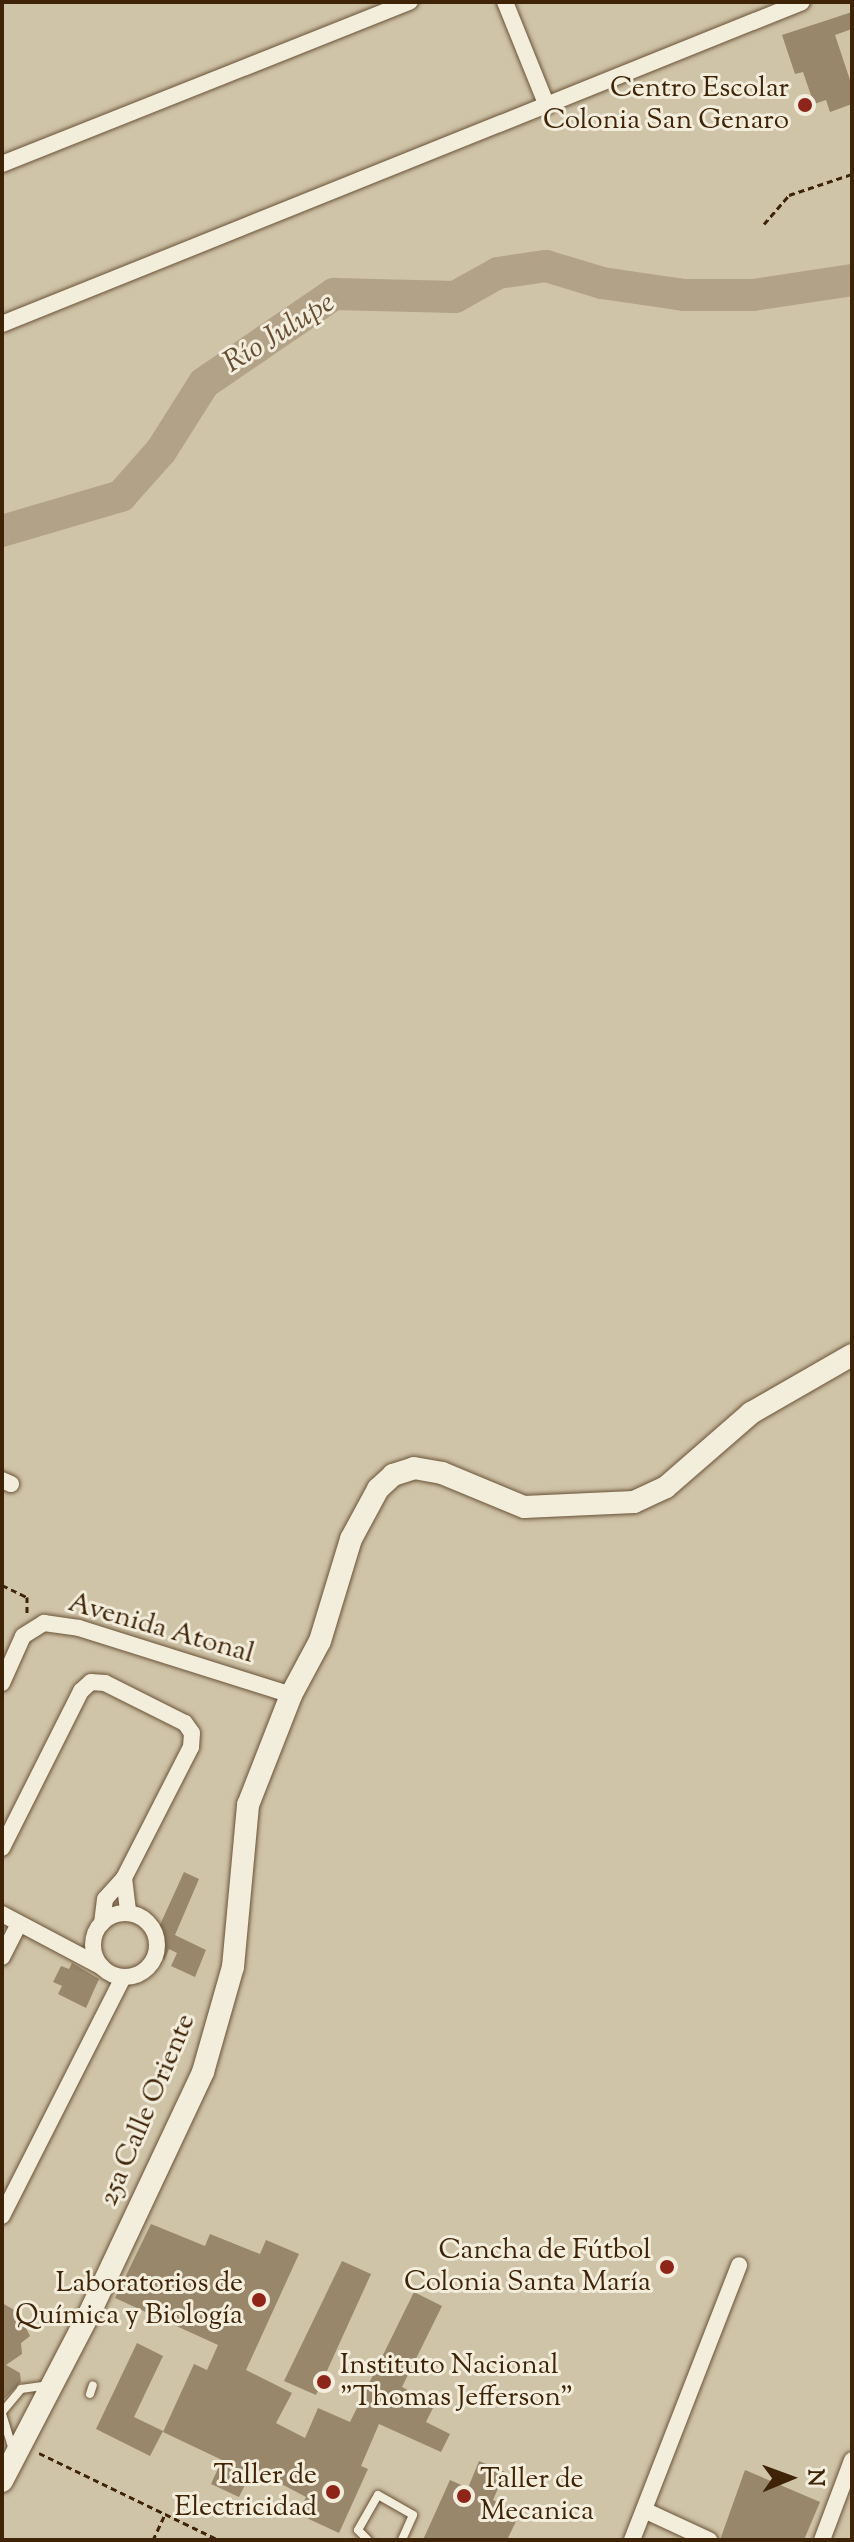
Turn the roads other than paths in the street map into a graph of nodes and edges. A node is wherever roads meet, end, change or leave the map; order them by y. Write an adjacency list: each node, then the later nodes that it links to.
1 (410, 2): 5 (street)
2 (505, 2): 4 (street)
3 (802, 2): 4 (street)
4 (547, 106): 6 (street)
5 (2, 164)
6 (2, 324)
7 (852, 1355): 9 (street, 25a Calle Oriente)
8 (2, 1683): 9 (street, Avenida Atonal)
9 (291, 1695): 22 (street, 25a Calle Oriente)
10 (2, 1848): 11 (street)
11 (124, 1878): 12 (street); 15 (street)
12 (128, 1913): 15 (street); 19 (street)
13 (2, 1914): 14 (street)
14 (18, 1926): 16 (street); 17 (street)
15 (98, 1927): 16 (street); 18 (street)
16 (56, 1945): 18 (street)
17 (2, 1957)
18 (102, 1967): 19 (street)
19 (123, 1977): 20 (street)
20 (2, 2216)
21 (739, 2265): 29 (street)
22 (52, 2385): 25 (lane); 26 (street, 25a Calle Oriente)
23 (93, 2385): 24 (lane)
24 (90, 2394)
25 (2, 2413): 26 (lane)
26 (18, 2450): 28 (street, 25a Calle Oriente)
27 (852, 2460): 34 (street)
28 (2, 2481)
29 (644, 2510): 32 (street); 33 (street)
30 (368, 2540): 31 (lane)
31 (402, 2540)
32 (632, 2540)
33 (709, 2540)
34 (822, 2540)

